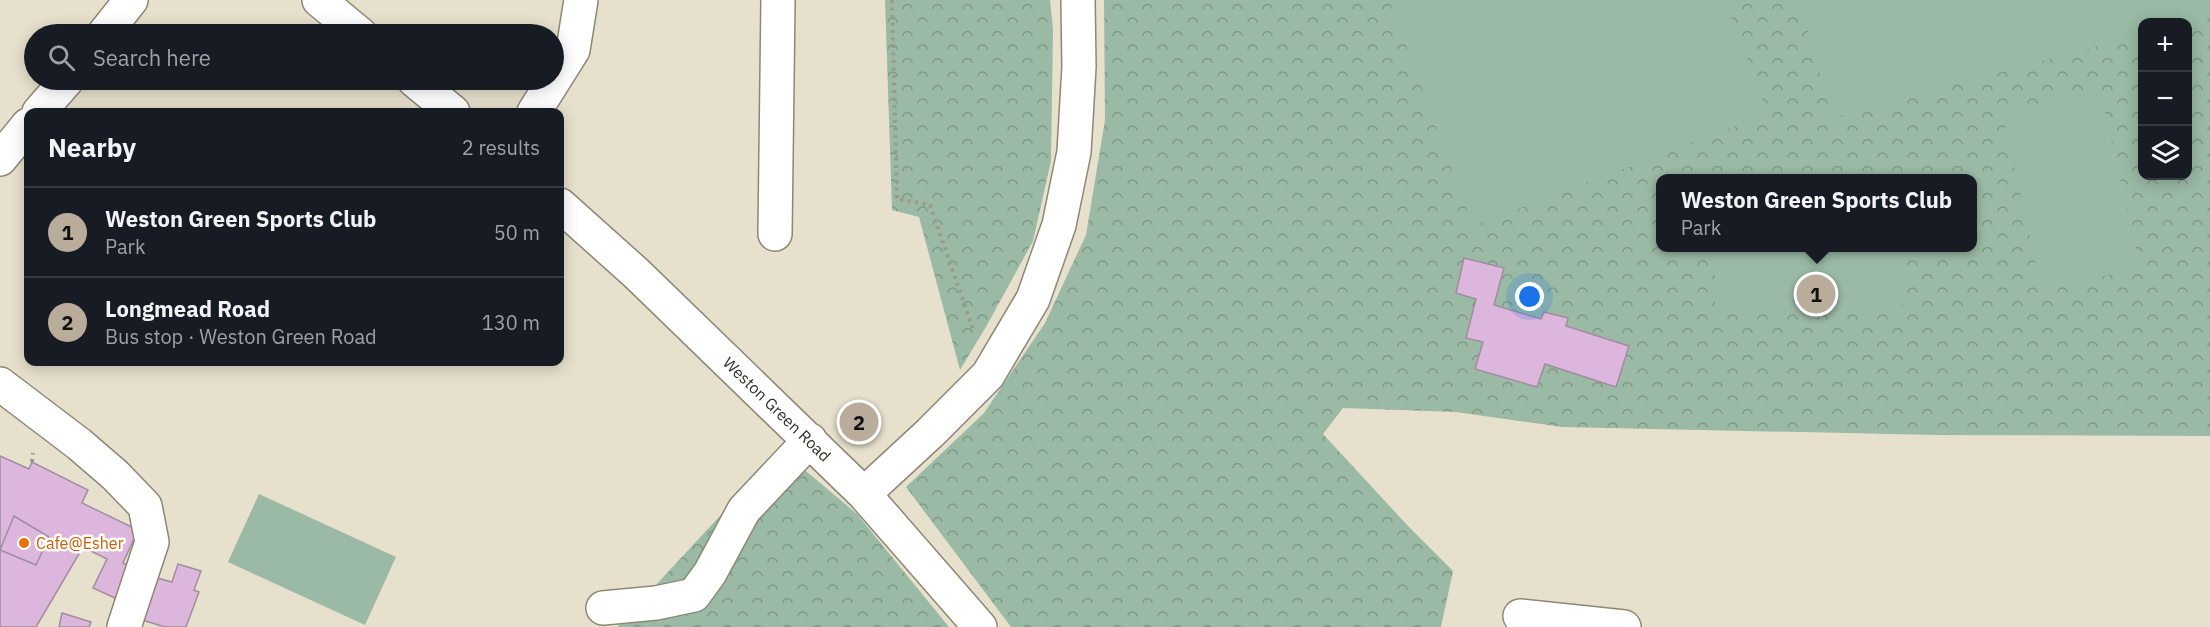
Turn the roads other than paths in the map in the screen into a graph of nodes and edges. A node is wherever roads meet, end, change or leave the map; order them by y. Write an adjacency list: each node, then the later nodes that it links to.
1 (131, 0): 6 (street)
2 (319, 0): 7 (street)
3 (581, 0): 8 (street)
4 (778, 0): 18 (street)
5 (1078, 0): 21 (street)
6 (112, 24)
7 (348, 24)
8 (564, 64)
9 (58, 90): 12 (street)
10 (426, 90): 13 (street)
11 (548, 90): 14 (street)
12 (42, 108)
13 (448, 108)
14 (537, 108)
15 (24, 130): 16 (street)
16 (0, 159)
17 (564, 209): 20 (street, Weston Green Road)
18 (775, 234)
19 (0, 384): 24 (street)
20 (810, 440): 21 (street, Weston Green Road); 22 (street)
21 (864, 494): 25 (street, Weston Green Road)
22 (603, 608)
23 (1520, 616): 26 (street)
24 (123, 627)
25 (980, 627)
26 (1624, 627)

